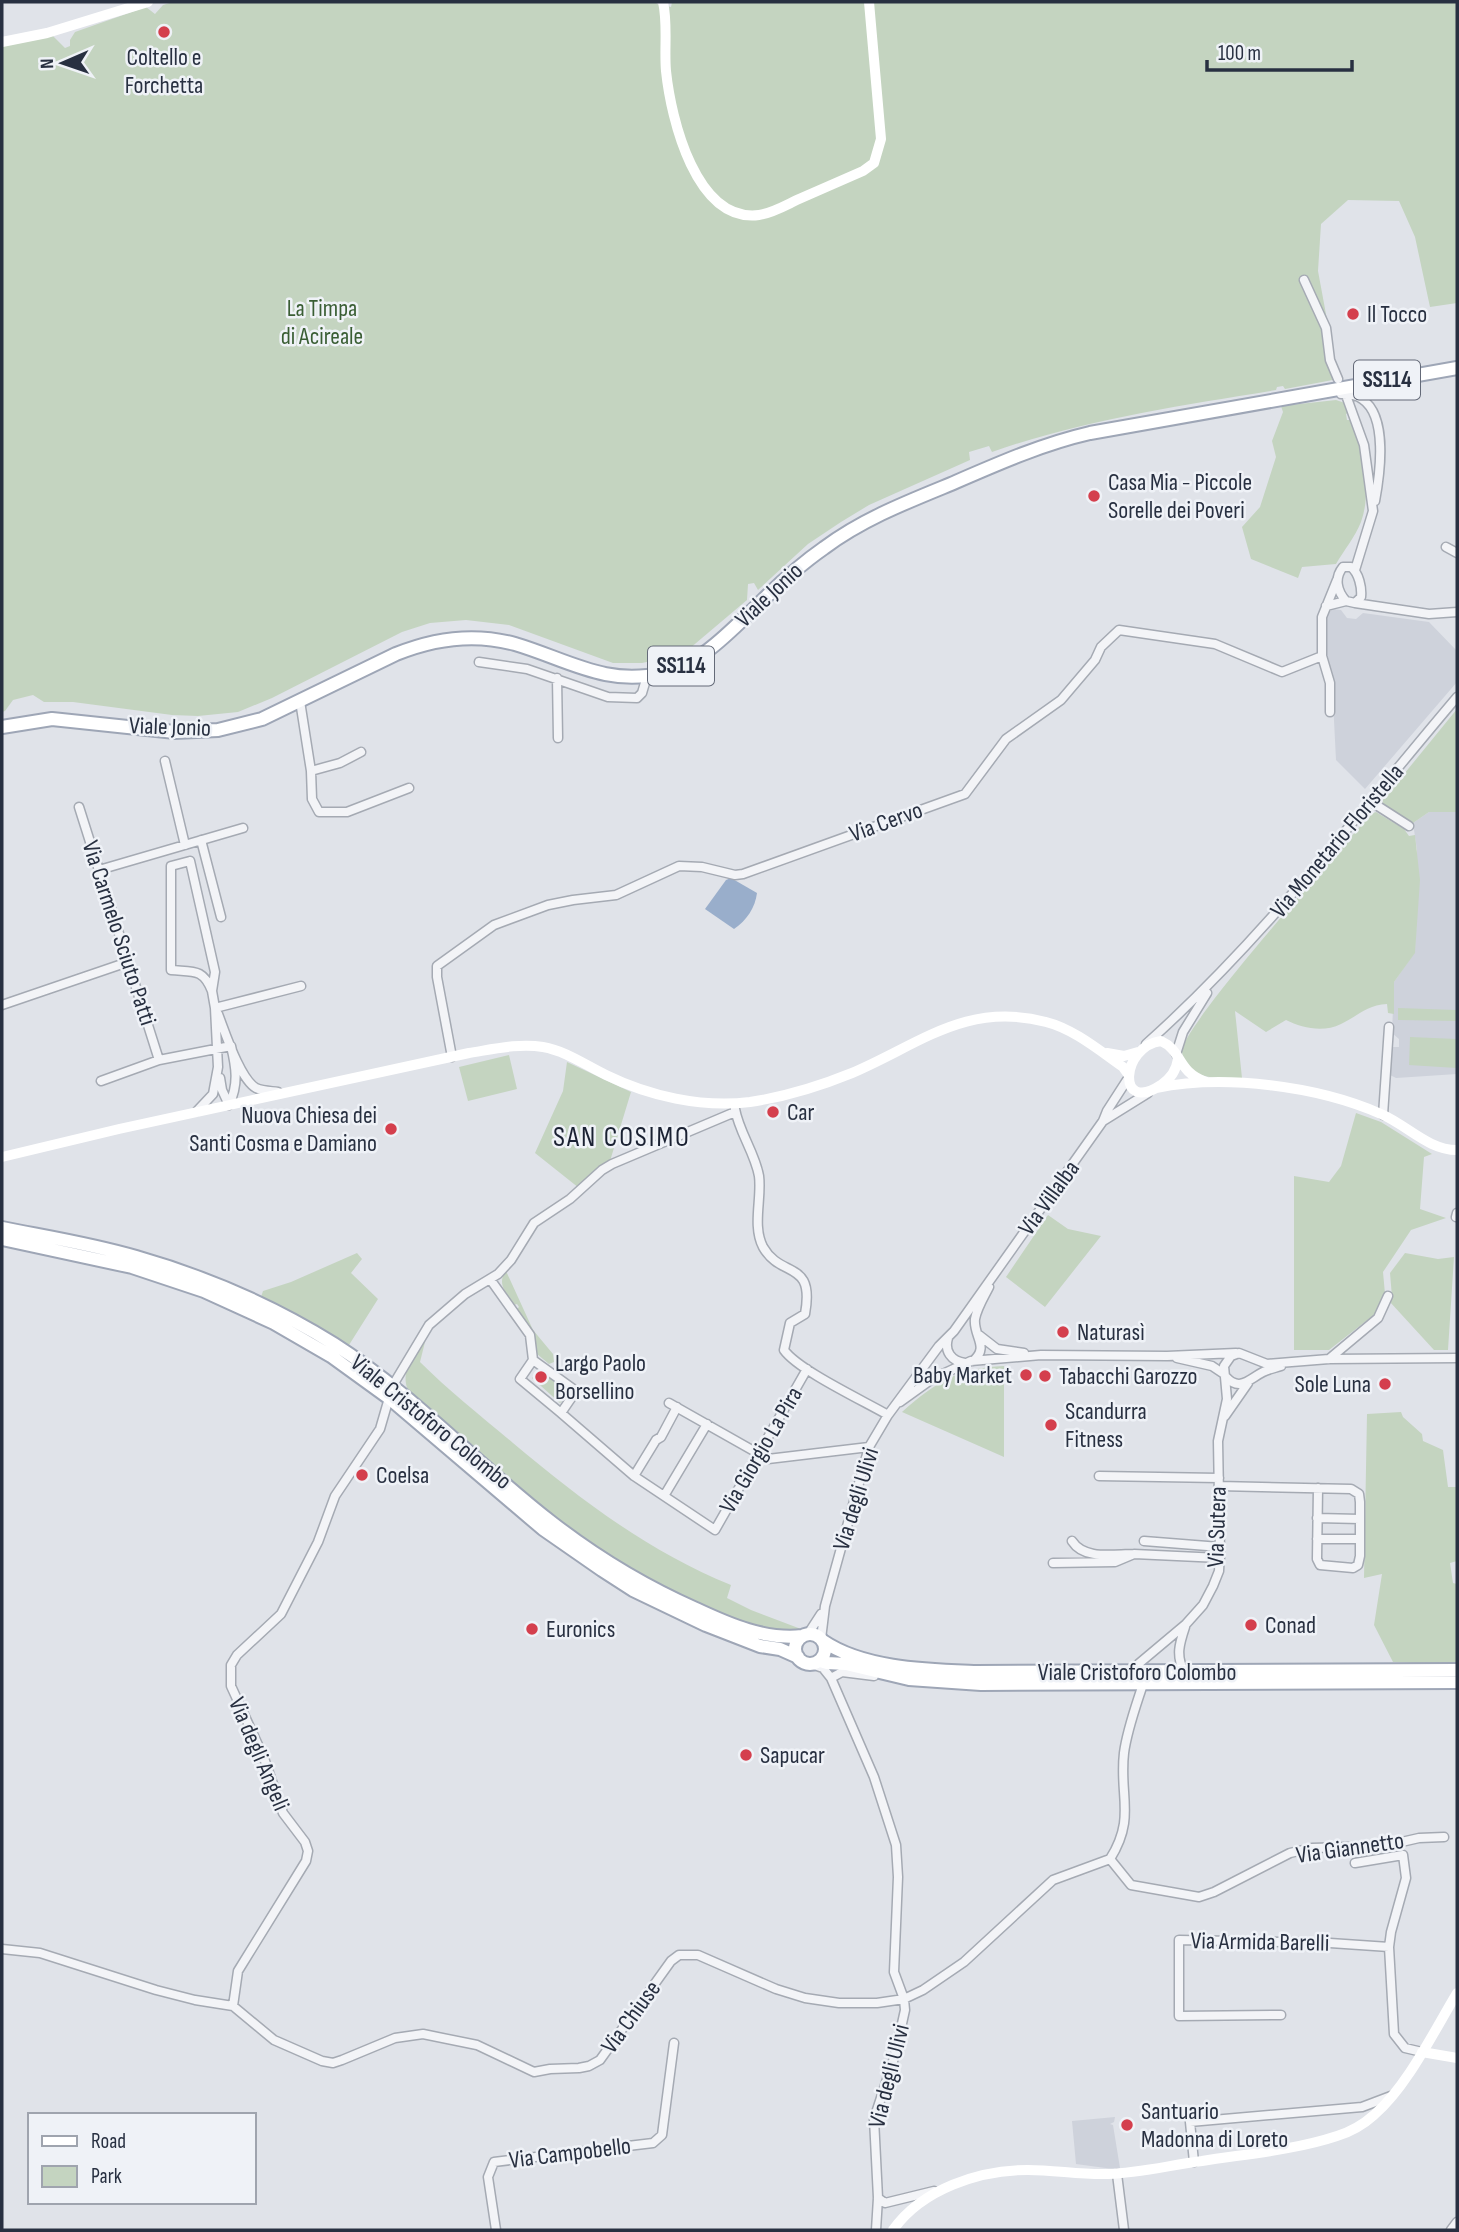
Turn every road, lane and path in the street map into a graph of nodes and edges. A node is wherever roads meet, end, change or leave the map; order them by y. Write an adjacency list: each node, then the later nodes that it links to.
1 (148, 2): 4 (street)
2 (663, 2): 3 (street)
3 (869, 2)
4 (2, 42)
5 (1304, 280): 7 (street)
6 (1457, 368): 8 (main road, Viale Jonio / SS114)
7 (1338, 379)
8 (1317, 392): 10 (street); 24 (main road, Viale Jonio / SS114)
9 (1347, 398): 10 (street)
10 (1373, 511): 11 (street)
11 (1362, 544): 14 (street); 15 (street)
12 (1446, 547): 13 (street)
13 (1457, 553)
14 (1343, 567): 15 (street); 16 (street)
15 (1355, 570): 17 (street)
16 (1337, 580): 18 (street); 19 (street)
17 (1362, 590): 18 (street); 20 (street)
18 (1350, 602): 19 (street); 20 (street)
19 (1326, 606): 22 (street)
20 (1382, 606): 21 (street)
21 (1457, 612)
22 (1322, 656): 28 (street); 55 (street, Via Cervo)
23 (479, 662): 25 (street)
24 (647, 676): 25 (street); 27 (main road, Viale Jonio / SS114)
25 (557, 678): 30 (street)
26 (1457, 697): 35 (street, Via Monetario Floristella)
27 (300, 701): 29 (main road, Viale Jonio / SS114); 33 (street)
28 (1331, 712)
29 (2, 727)
30 (558, 738)
31 (361, 752): 33 (street)
32 (165, 761): 40 (street)
33 (311, 771): 34 (street)
34 (409, 788)
35 (1370, 801): 37 (street); 44 (street, Via Monetario Floristella)
36 (79, 807): 41 (street, Via Carmelo Sciuto Patti)
37 (1409, 826)
38 (243, 828): 39 (street)
39 (201, 840): 40 (street); 42 (street)
40 (185, 845): 41 (street)
41 (99, 870): 43 (street, Via Carmelo Sciuto Patti)
42 (221, 917)
43 (128, 962): 47 (street); 56 (street, Via Carmelo Sciuto Patti)
44 (1214, 982): 52 (street); 54 (street)
45 (302, 986): 48 (street)
46 (212, 991): 46 (street); 48 (street)
47 (2, 1005)
48 (215, 1008): 50 (street); 51 (street)
49 (1389, 1027): 66 (street)
50 (231, 1046): 51 (street); 62 (street); 63 (street)
51 (216, 1049): 56 (street); 57 (street)
52 (1141, 1049): 53 (street); 54 (street); 58 (street)
53 (1098, 1050): 58 (street); 64 (street)
54 (1177, 1056): 60 (street); 61 (street)
55 (452, 1057): 62 (street); 64 (street)
56 (159, 1060): 59 (street)
57 (218, 1067): 63 (street); 65 (street)
58 (1128, 1077): 61 (street); 67 (street, Via Villalba)
59 (101, 1080)
60 (1212, 1084): 61 (street); 66 (street)
61 (1152, 1090): 67 (street)
62 (284, 1093): 63 (street)
63 (229, 1105): 65 (street)
64 (735, 1107): 73 (street, Via degli Angeli); 86 (street)
65 (195, 1112): 69 (street)
66 (1383, 1115): 68 (street)
67 (1103, 1121): 72 (street, Via Villalba)
68 (1457, 1150)
69 (2, 1157)
70 (2, 1228): 89 (main road, Viale Cristoforo Colombo)
71 (2, 1239): 89 (main road, Viale Cristoforo Colombo)
72 (995, 1275): 75 (street); 76 (street)
73 (490, 1279): 83 (street); 89 (street, Via degli Angeli)
74 (1388, 1296): 82 (street)
75 (951, 1333): 76 (street); 85 (street); 90 (street)
76 (977, 1333): 78 (street); 85 (street)
77 (1239, 1353): 79 (street); 80 (street); 87 (street)
78 (1041, 1355): 79 (street); 85 (street)
79 (1167, 1356): 87 (street)
80 (1251, 1358): 84 (street); 88 (street)
81 (1457, 1358): 82 (street)
82 (1329, 1359): 84 (street)
83 (533, 1360): 92 (street); 92 (street)
84 (1294, 1361): 88 (street)
85 (968, 1362): 90 (street)
86 (807, 1369): 91 (street); 96 (street, Via Giorgio La Pira)
87 (1225, 1376): 88 (street); 93 (street, Via Sutera)
88 (1250, 1380): 93 (street)
89 (391, 1391): 114 (main road, Viale Cristoforo Colombo); 116 (main road, Viale Cristoforo Colombo); 132 (street, Via degli Angeli)
90 (895, 1406): 91 (street, Via degli Ulivi)
91 (888, 1415): 95 (street, Via degli Ulivi)
92 (564, 1416): 97 (street)
93 (1222, 1421): 99 (street, Via Sutera)
94 (707, 1424): 96 (street); 97 (street); 101 (street)
95 (869, 1447): 96 (street); 112 (street, Via degli Ulivi)
96 (758, 1454): 101 (street, Via Giorgio La Pira)
97 (634, 1476): 101 (street)
98 (1099, 1476): 99 (street)
99 (1219, 1482): 100 (street); 108 (street, Via Sutera)
100 (1318, 1488): 102 (street); 103 (street)
101 (664, 1496)
102 (1317, 1518): 103 (street); 104 (street)
103 (1360, 1519): 105 (street)
104 (1317, 1539): 105 (street); 105 (street)
105 (1360, 1539)
106 (1072, 1541): 109 (street)
107 (1144, 1541): 108 (street)
108 (1220, 1547): 110 (street, Via Sutera)
109 (1133, 1554): 110 (street); 111 (street)
110 (1220, 1558): 113 (street, Via Sutera)
111 (1053, 1563)
112 (825, 1605): 114 (street); 115 (street)
113 (1186, 1625): 119 (street); 120 (street)
114 (805, 1635): 115 (main road, Viale Cristoforo Colombo); 116 (main road)
115 (822, 1640): 117 (main road); 120 (main road, Viale Cristoforo Colombo)
116 (797, 1657): 117 (main road, Viale Cristoforo Colombo)
117 (824, 1668): 122 (main road, Viale Cristoforo Colombo); 131 (street, Via degli Ulivi)
118 (1457, 1670): 119 (main road, Viale Cristoforo Colombo)
119 (1184, 1672): 120 (main road, Viale Cristoforo Colombo)
120 (1128, 1673)
121 (1457, 1682): 122 (main road, Viale Cristoforo Colombo)
122 (1143, 1684): 126 (street)
123 (1444, 1837): 124 (street, Via Giannetto)
124 (1404, 1843): 125 (street); 126 (street, Via Giannetto)
125 (1403, 1855): 127 (street); 128 (street)
126 (1110, 1858): 131 (street, Via Chiuse)
127 (1355, 1863)
128 (1389, 1947): 133 (street, Via Armida Barelli); 135 (street)
129 (2, 1949): 132 (street)
130 (1457, 1993): 135 (street)
131 (904, 1999): 132 (street, Via Chiuse); 141 (street, Via degli Ulivi)
132 (233, 2006)
133 (1280, 2015)
134 (674, 2043): 143 (street, Via Campobello)
135 (1422, 2052): 136 (street); 137 (street)
136 (1457, 2058)
137 (1394, 2095): 138 (street); 138 (street)
138 (1194, 2162): 139 (street)
139 (1117, 2174): 140 (street); 146 (street)
140 (943, 2190): 141 (street); 145 (street)
141 (877, 2198): 144 (street, Via degli Ulivi)
142 (1457, 2222): 147 (street)
143 (496, 2230)
144 (876, 2230)
145 (893, 2230)
146 (1124, 2230)
147 (1451, 2230)

